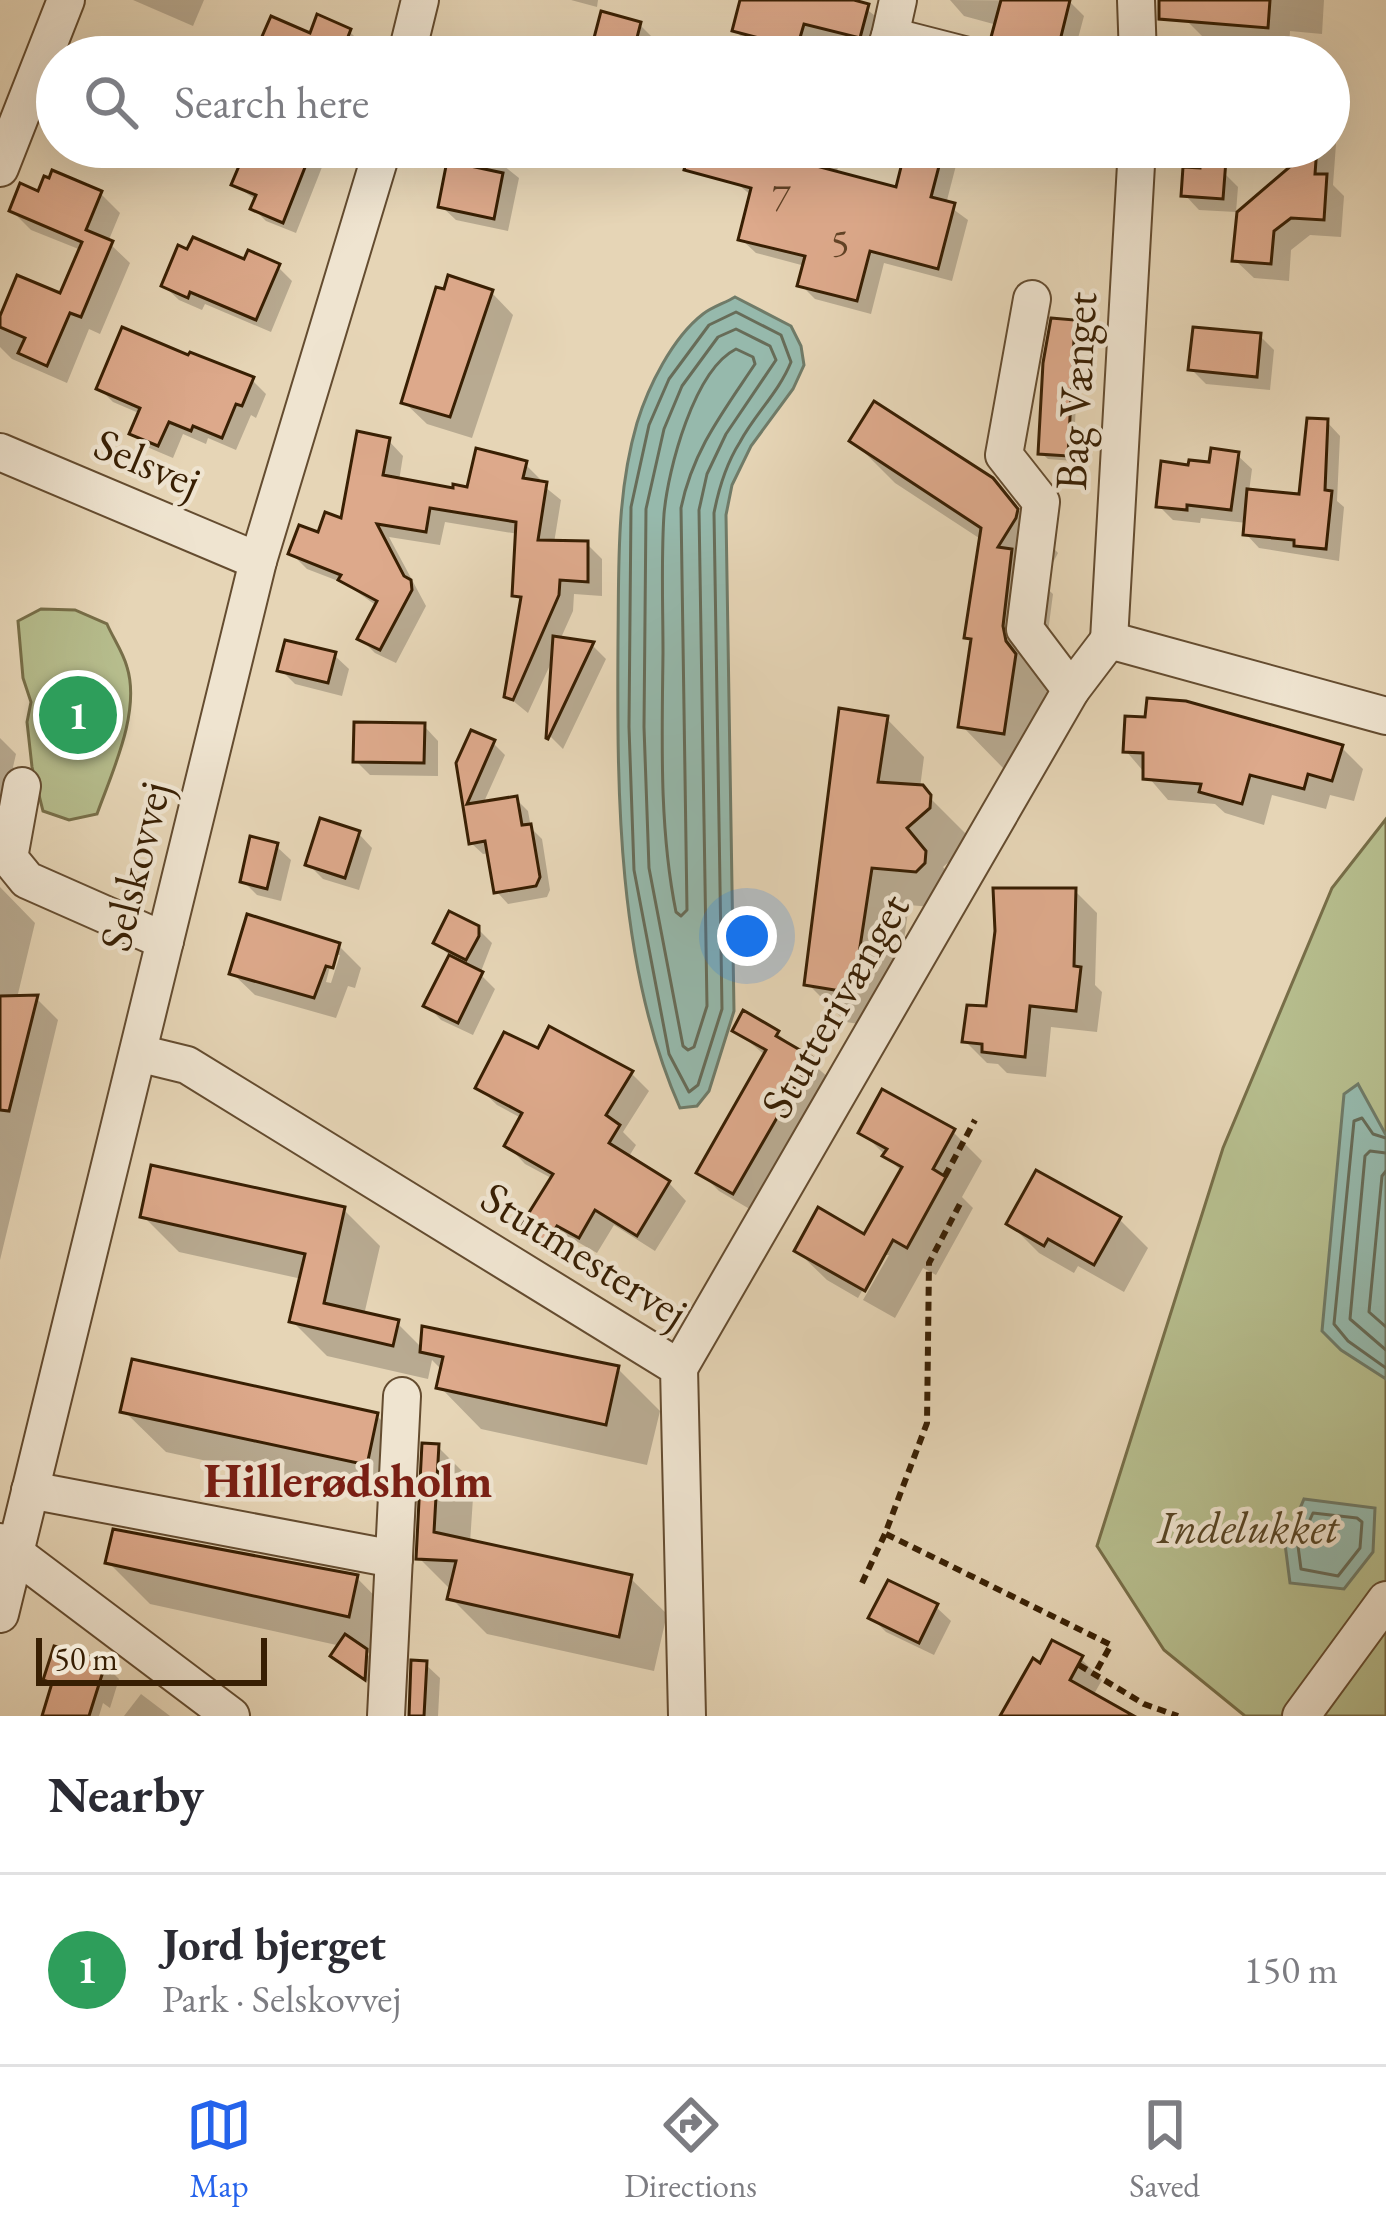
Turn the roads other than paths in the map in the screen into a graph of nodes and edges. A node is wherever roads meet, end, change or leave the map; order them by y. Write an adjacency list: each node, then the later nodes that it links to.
1 (66, 0): 4 (street)
2 (420, 0): 5 (street)
3 (1136, 0): 6 (street)
4 (45, 36)
5 (411, 36)
6 (1137, 36)
7 (36, 52): 8 (street)
8 (13, 91): 9 (street)
9 (0, 168)
10 (376, 168): 14 (street, Selskovvej)
11 (1136, 168): 15 (street, Bag Vænget)
12 (1032, 299): 16 (street)
13 (0, 452): 14 (street, Selsvej)
14 (258, 561): 19 (street, Selskovvej)
15 (1108, 640): 16 (street, Stutterivænget); 17 (street)
16 (1071, 690): 21 (street, Stutterivænget)
17 (1386, 716)
18 (22, 786): 19 (street)
19 (165, 941): 20 (street, Selskovvej)
20 (138, 1053): 21 (street, Stutmestervej); 23 (street, Selskovvej)
21 (679, 1368): 30 (street, Stutmestervej)
22 (402, 1396): 25 (street)
23 (30, 1490): 24 (street, Selskovvej); 25 (street)
24 (8, 1548): 27 (street, Selskovvej); 28 (street)
25 (394, 1559): 29 (street)
26 (1386, 1600): 31 (street)
27 (0, 1614)
28 (231, 1716)
29 (386, 1716)
30 (687, 1716)
31 (1301, 1716)

